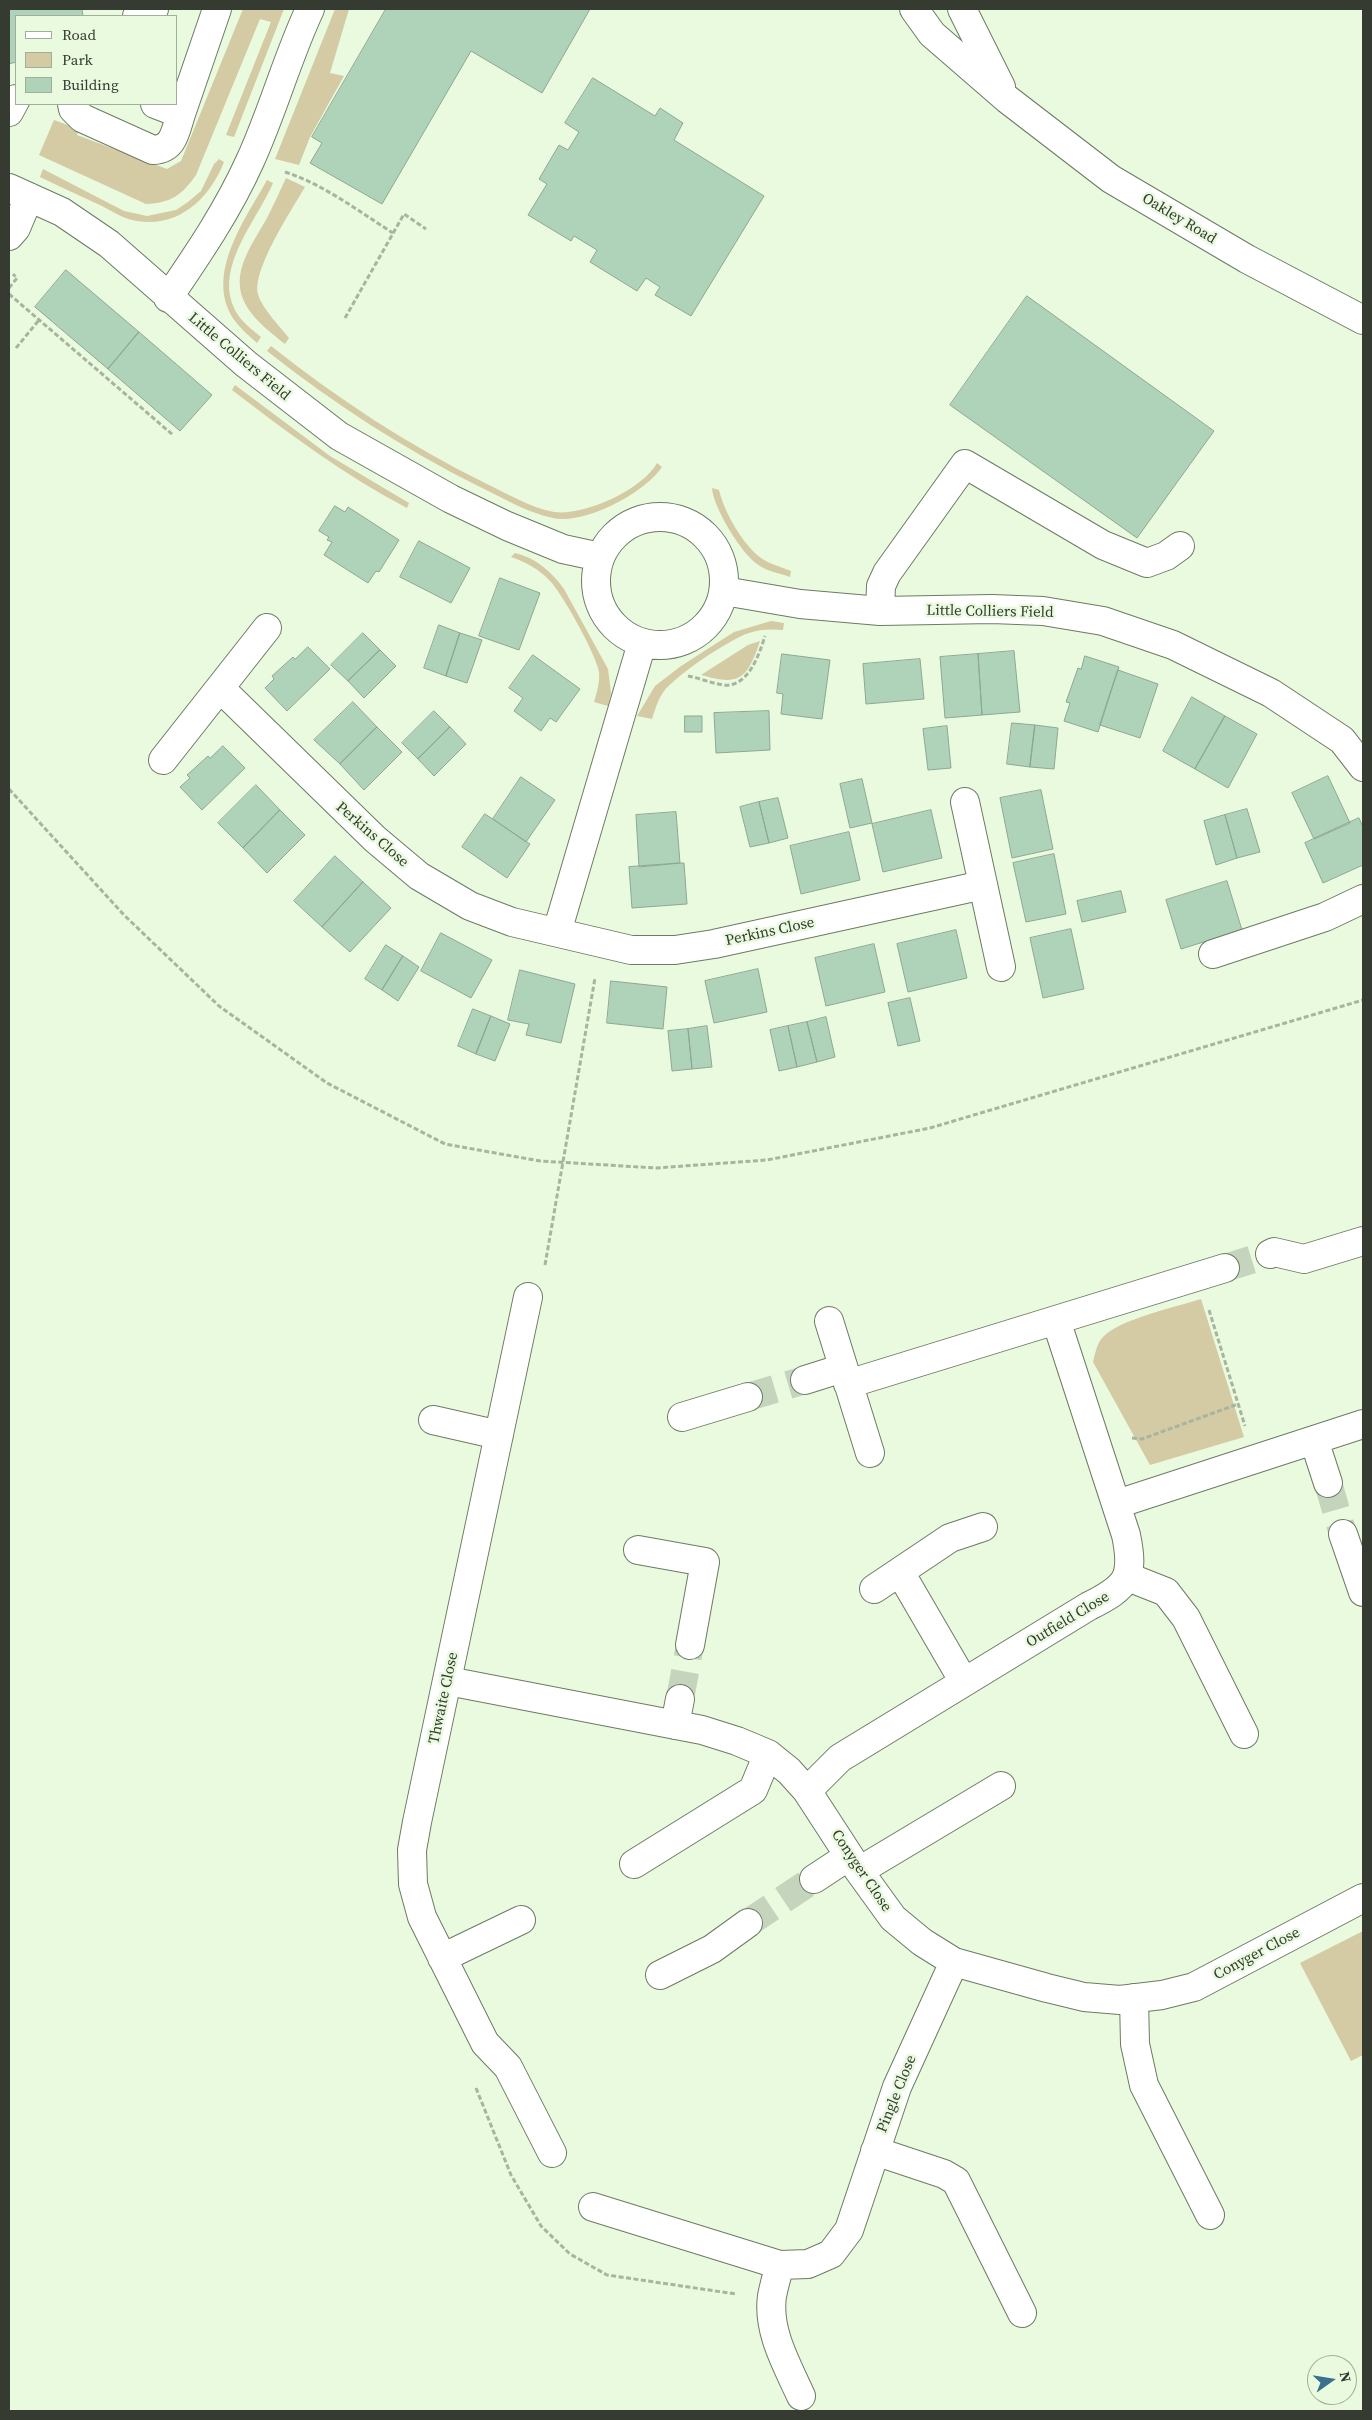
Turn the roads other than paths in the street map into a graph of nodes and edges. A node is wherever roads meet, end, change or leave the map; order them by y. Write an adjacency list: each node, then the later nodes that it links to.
1 (310, 9): 13 (street)
2 (914, 9): 5 (street, Oakley Road)
3 (962, 9): 5 (street, Oakley Road)
4 (211, 10): 10 (street)
5 (1007, 99): 14 (street, Oakley Road)
6 (15, 101): 9 (street)
7 (72, 105): 10 (street)
8 (158, 105): 10 (street)
9 (9, 112)
10 (181, 114)
11 (19, 192): 12 (street); 13 (street, Little Colliers Field)
12 (9, 236)
13 (168, 298): 16 (street, Little Colliers Field)
14 (1363, 320)
15 (1180, 546): 18 (street)
16 (600, 557): 17 (street); 20 (street)
17 (724, 591): 18 (street, Little Colliers Field); 20 (street)
18 (880, 611): 23 (street, Little Colliers Field)
19 (267, 628): 21 (street)
20 (642, 643): 27 (street)
21 (220, 688): 22 (street); 27 (street, Perkins Close)
22 (163, 760)
23 (1363, 767)
24 (965, 802): 25 (street)
25 (983, 885): 27 (street, Perkins Close); 29 (street)
26 (1363, 899): 28 (street)
27 (556, 932)
28 (1213, 954)
29 (1001, 967)
30 (1363, 1241): 31 (street)
31 (1270, 1254)
32 (1225, 1268): 34 (street)
33 (528, 1297): 42 (street, Thwaite Close)
34 (1056, 1320): 36 (street); 46 (street)
35 (829, 1321): 36 (street)
36 (846, 1376): 37 (street); 44 (street)
37 (806, 1380)
38 (748, 1398): 39 (street)
39 (682, 1417)
40 (433, 1420): 42 (street)
41 (1363, 1424): 43 (street)
42 (499, 1434): 55 (street, Thwaite Close)
43 (1314, 1440): 45 (street); 46 (street)
44 (870, 1453)
45 (1328, 1483)
46 (1117, 1504): 51 (street)
47 (983, 1527): 50 (street)
48 (1343, 1534): 53 (street)
49 (638, 1550): 54 (street)
50 (900, 1572): 52 (street); 56 (street)
51 (1128, 1577): 56 (street, Outfield Close); 57 (street)
52 (874, 1589)
53 (1363, 1592)
54 (690, 1645)
55 (448, 1681): 58 (street, Conyger Close); 67 (street, Thwaite Close)
56 (964, 1682): 60 (street, Outfield Close)
57 (1244, 1734)
58 (768, 1754): 60 (street, Conyger Close); 62 (street)
59 (1001, 1786): 61 (street)
60 (807, 1791): 61 (street, Conyger Close)
61 (854, 1863): 63 (street); 68 (street, Conyger Close)
62 (634, 1864)
63 (814, 1879)
64 (1363, 1898): 70 (street, Conyger Close)
65 (521, 1920): 67 (street)
66 (748, 1923): 69 (street)
67 (442, 1958): 72 (street, Thwaite Close)
68 (954, 1962): 70 (street, Conyger Close); 71 (street, Pingle Close)
69 (660, 1975)
70 (1134, 1998): 74 (street)
71 (875, 2151): 75 (street, Pingle Close); 76 (street)
72 (552, 2153)
73 (593, 2207): 75 (street, Pingle Close)
74 (1210, 2215)
75 (780, 2265): 77 (street)
76 (1022, 2313)
77 (801, 2396)

